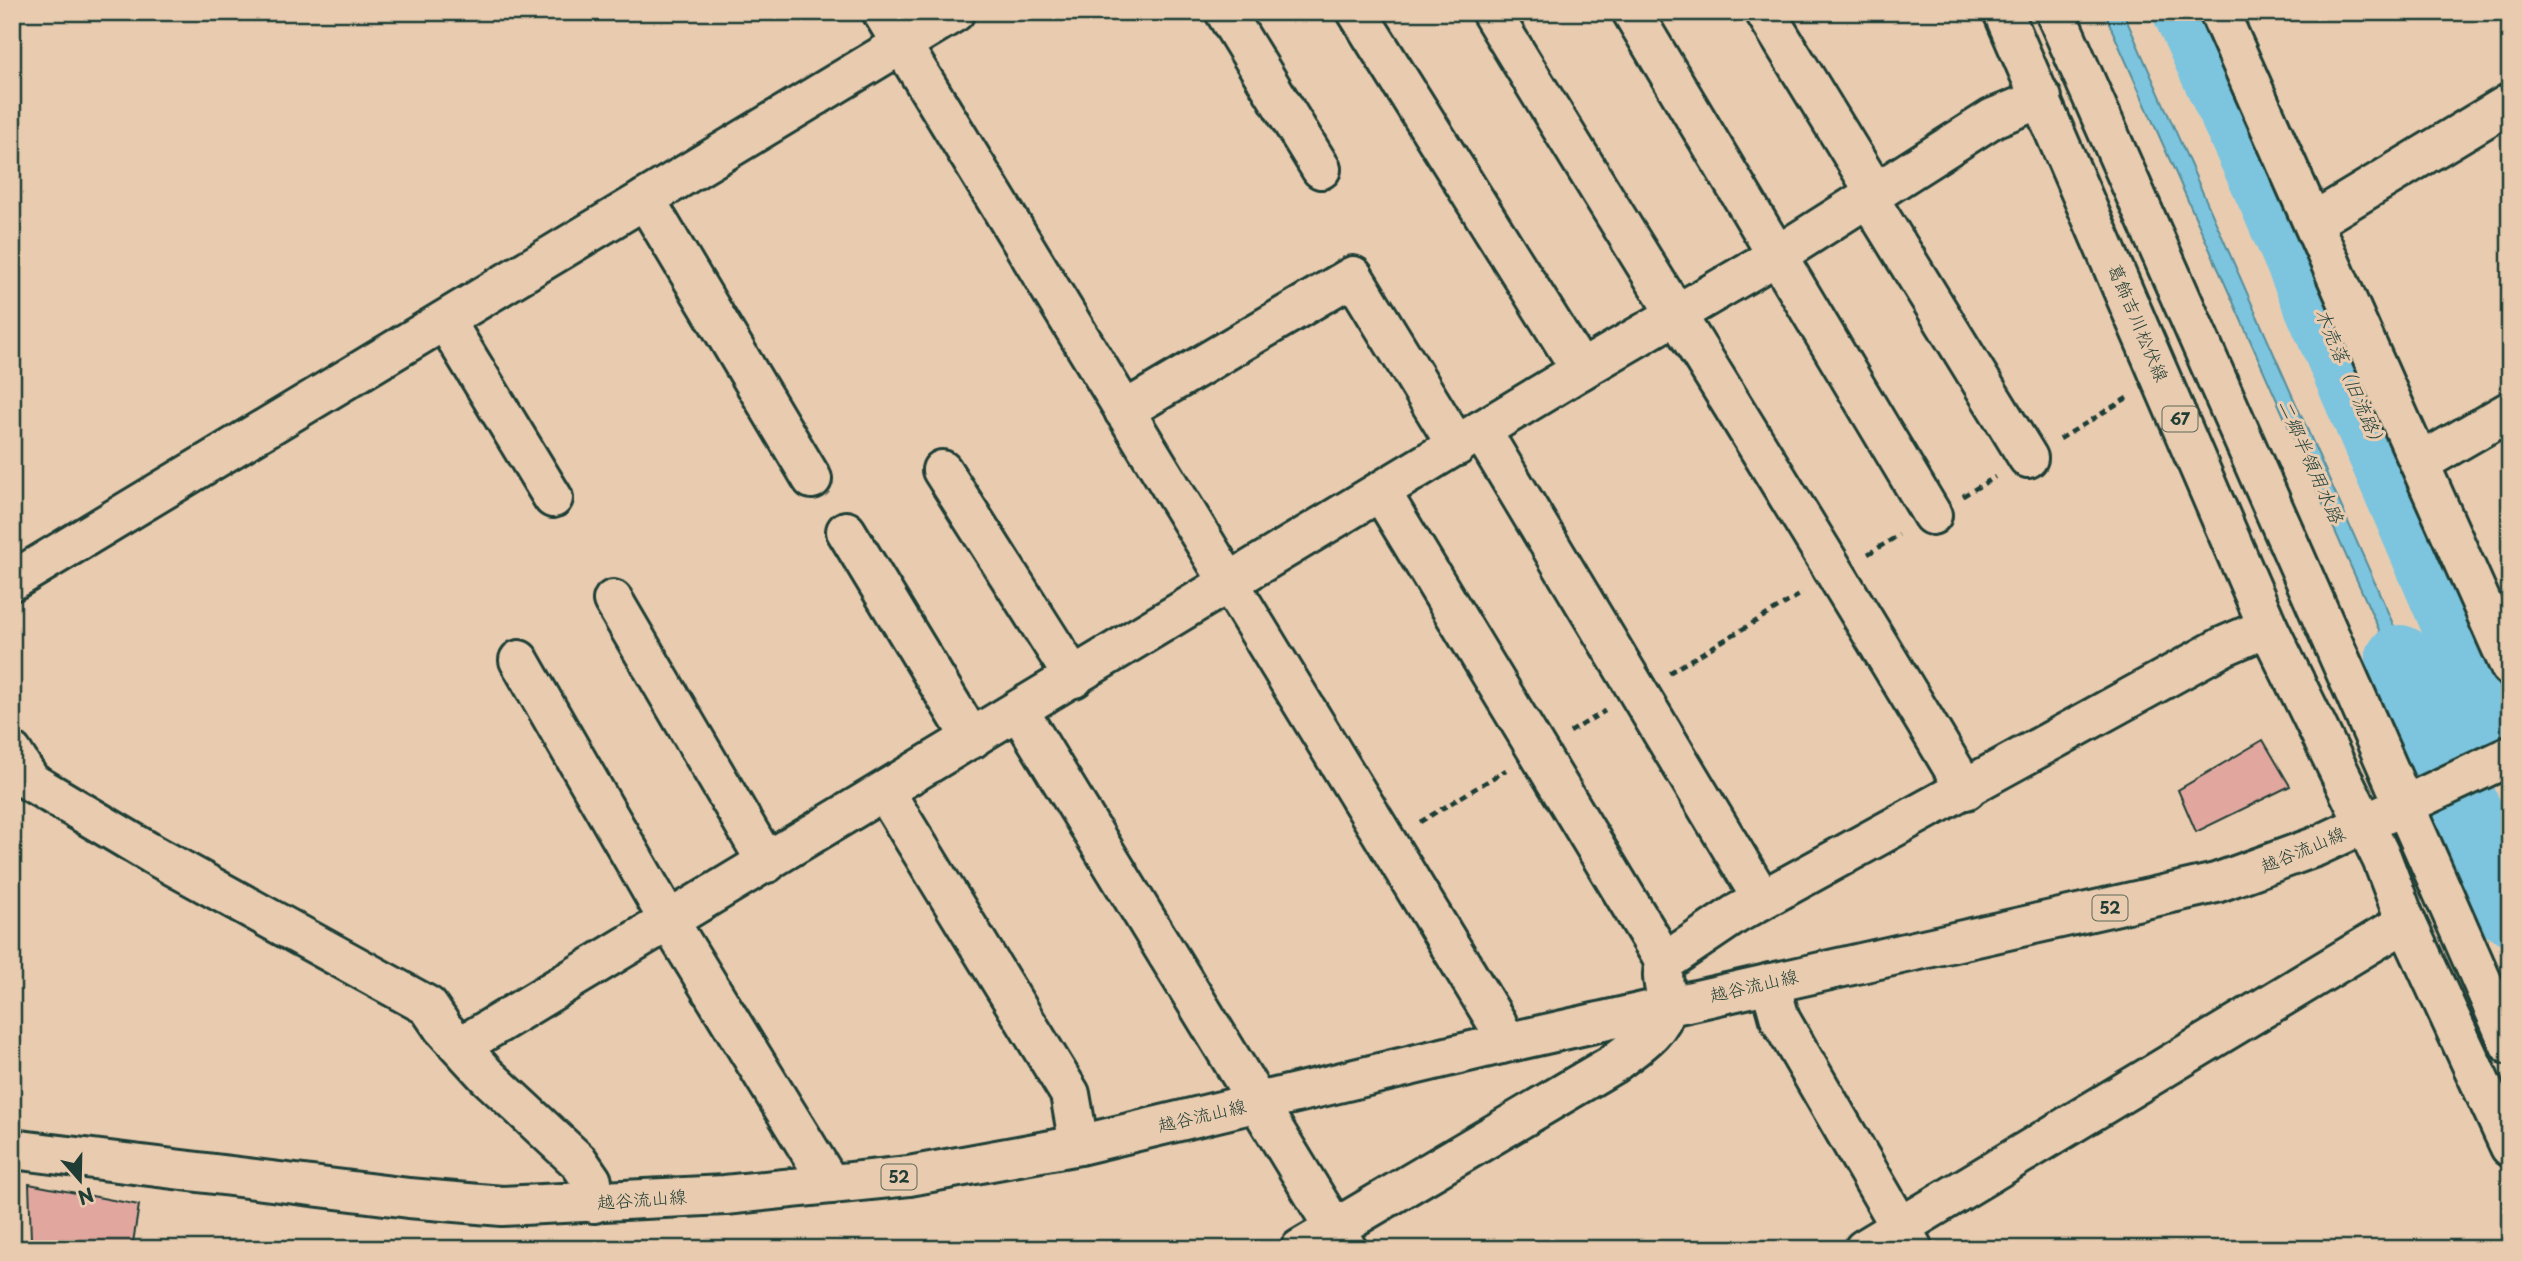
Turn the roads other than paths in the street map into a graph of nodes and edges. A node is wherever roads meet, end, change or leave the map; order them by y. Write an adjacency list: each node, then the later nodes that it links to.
1 (955, 12): 10 (street)
2 (1226, 12): 13 (street)
3 (1357, 12): 20 (street)
4 (1491, 12): 18 (street)
5 (1632, 12): 17 (street)
6 (1765, 12): 14 (street)
7 (2003, 12): 11 (street, 葛飾吉川松伏線 / 67)
8 (2055, 12): 45 (street)
9 (2219, 12): 16 (street)
10 (892, 28): 15 (street); 21 (street)
11 (2042, 97): 14 (street); 35 (street, 葛飾吉川松伏線 / 67)
12 (2510, 103): 16 (street)
13 (1321, 169)
14 (1872, 195): 17 (street); 24 (street)
15 (645, 200): 19 (street); 27 (street)
16 (2313, 222): 25 (street)
17 (1776, 256): 18 (street); 30 (street)
18 (1675, 317): 20 (street); 43 (street)
19 (446, 322): 29 (street); 32 (street)
20 (1581, 370): 23 (street)
21 (1124, 411): 23 (street); 33 (street)
22 (2510, 411): 25 (street)
23 (1469, 438): 28 (street); 48 (street)
24 (2028, 458)
25 (2420, 463): 37 (street)
26 (942, 470): 38 (street)
27 (812, 479)
28 (1381, 492): 33 (street); 51 (street)
29 (553, 499)
30 (1932, 515)
31 (846, 531): 40 (street)
32 (12, 581)
33 (1229, 583): 38 (street); 54 (street)
34 (613, 600): 47 (street)
35 (2268, 627): 43 (street); 46 (street, 葛飾吉川松伏線 / 67)
36 (519, 660): 49 (street)
37 (2510, 667)
38 (1074, 678): 39 (street)
39 (1018, 711): 40 (street); 57 (street)
40 (972, 739): 44 (street)
41 (12, 752): 56 (street)
42 (2510, 756): 45 (street, 越谷流山線 / 52)
43 (1965, 790): 48 (street)
44 (885, 792): 47 (street); 58 (street)
45 (2420, 798): 46 (street, 越谷流山線 / 52); 55 (street)
46 (2364, 823): 50 (street, 越谷流山線); 52 (street, 越谷流山線 / 52)
47 (766, 863): 49 (street)
48 (1762, 899): 51 (street)
49 (669, 921): 56 (street); 61 (street)
50 (2406, 922): 59 (street, 越谷流山線); 63 (street)
51 (1665, 962): 53 (street)
52 (1770, 983): 53 (street, 越谷流山線 / 52); 63 (street)
53 (1666, 1007): 54 (street, 越谷流山線 / 52); 64 (street)
54 (1501, 1044): 57 (street, 越谷流山線 / 52)
55 (2510, 1045)
56 (461, 1046): 62 (street)
57 (1257, 1104): 58 (street, 越谷流山線 / 52); 64 (street)
58 (1079, 1145): 61 (street, 越谷流山線 / 52)
59 (2510, 1147)
60 (12, 1149): 62 (street, 越谷流山線 / 52)
61 (830, 1184): 62 (street, 越谷流山線 / 52)
62 (594, 1203)
63 (1906, 1238): 66 (street)
64 (1341, 1239): 65 (street)
65 (1300, 1249)
66 (1864, 1249)

